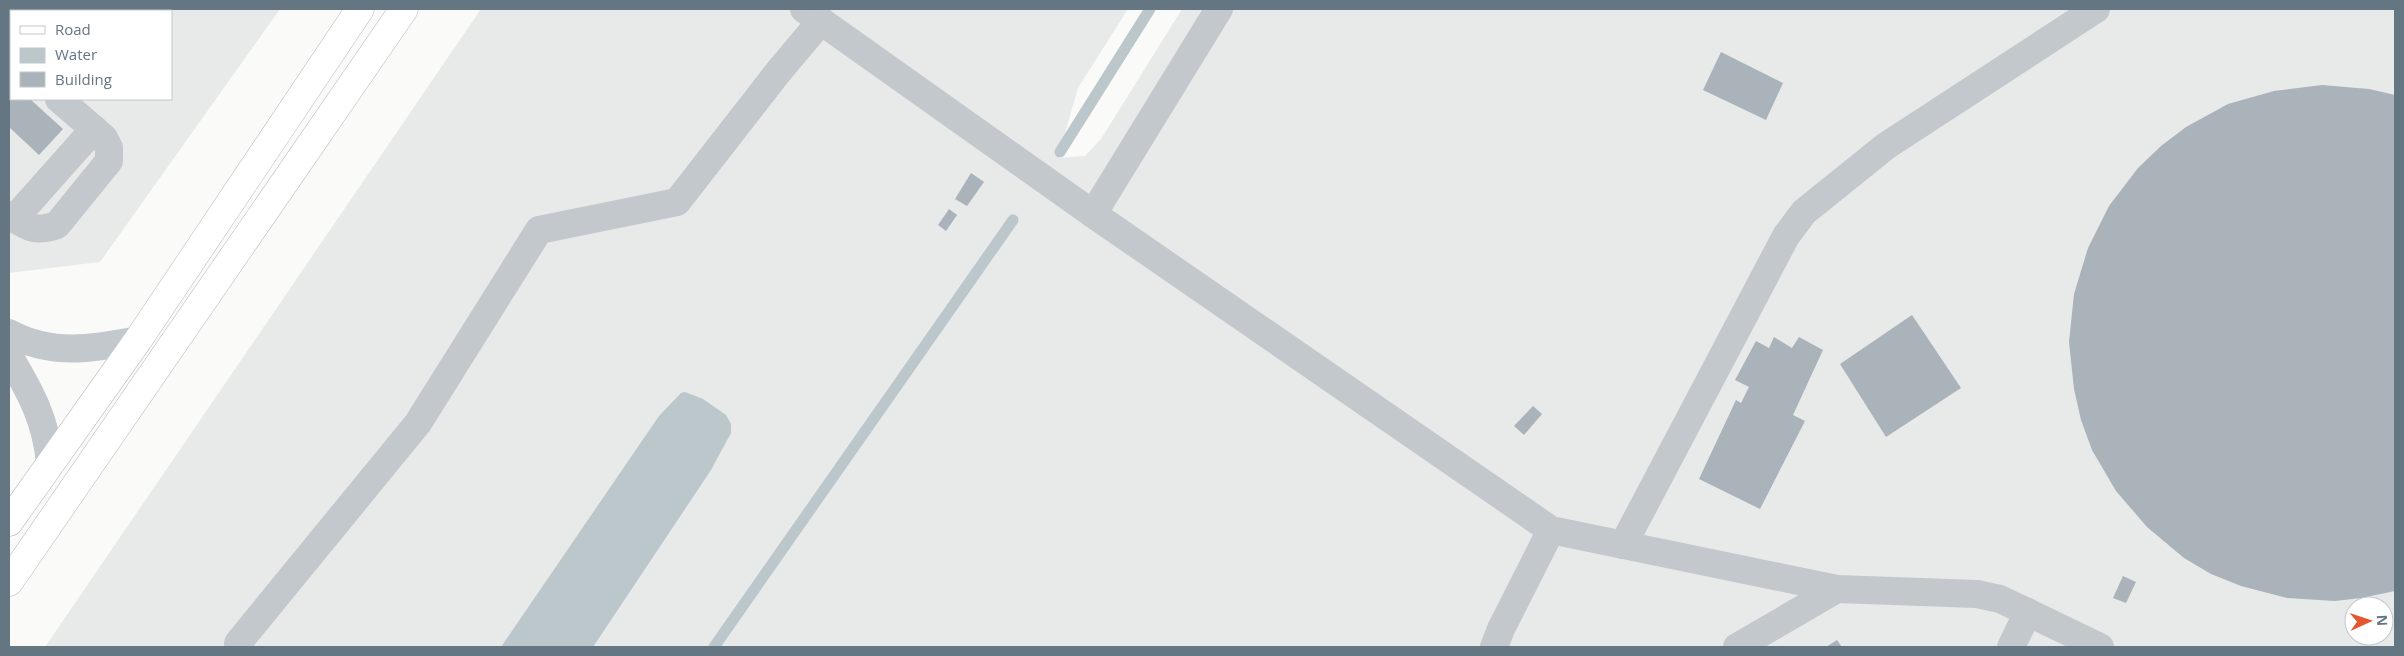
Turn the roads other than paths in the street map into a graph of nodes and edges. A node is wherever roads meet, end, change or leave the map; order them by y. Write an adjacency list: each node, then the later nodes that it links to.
1 (360, 9): 11 (main road)
2 (404, 9): 17 (main road)
3 (1219, 9): 8 (street)
4 (2096, 9): 16 (street)
5 (812, 15): 8 (street); 20 (street)
6 (60, 100): 7 (street)
7 (94, 129): 9 (street); 9 (street)
8 (1093, 214): 15 (street)
9 (11, 217)
10 (9, 333): 11 (street)
11 (138, 340): 13 (main road)
12 (9, 356): 13 (street)
13 (50, 463): 14 (main road)
14 (9, 522)
15 (1551, 530): 16 (street); 21 (street)
16 (1623, 546): 18 (street)
17 (9, 582)
18 (1837, 588): 19 (street); 22 (street)
19 (2028, 612): 23 (street); 24 (street)
20 (238, 643)
21 (1494, 647)
22 (1737, 647)
23 (2011, 647)
24 (2100, 647)

